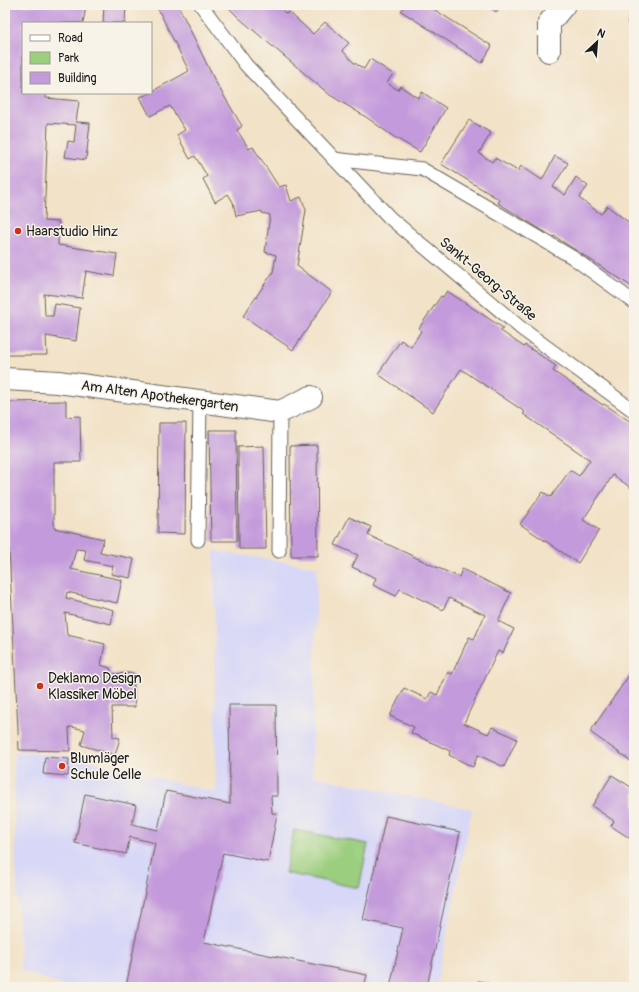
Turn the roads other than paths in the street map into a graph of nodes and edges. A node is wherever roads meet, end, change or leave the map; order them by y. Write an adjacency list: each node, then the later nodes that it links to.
1 (201, 5): 4 (lane, Sankt-Georg-Straße)
2 (564, 5): 3 (street)
3 (549, 51)
4 (333, 159): 5 (lane); 9 (lane, Sankt-Georg-Straße)
5 (634, 302)
6 (5, 379): 8 (street, Am Alten Apothekergarten)
7 (311, 397): 10 (street)
8 (200, 401): 10 (street, Am Alten Apothekergarten); 11 (lane)
9 (634, 411)
10 (280, 412): 12 (lane)
11 (198, 540)
12 (279, 551)

